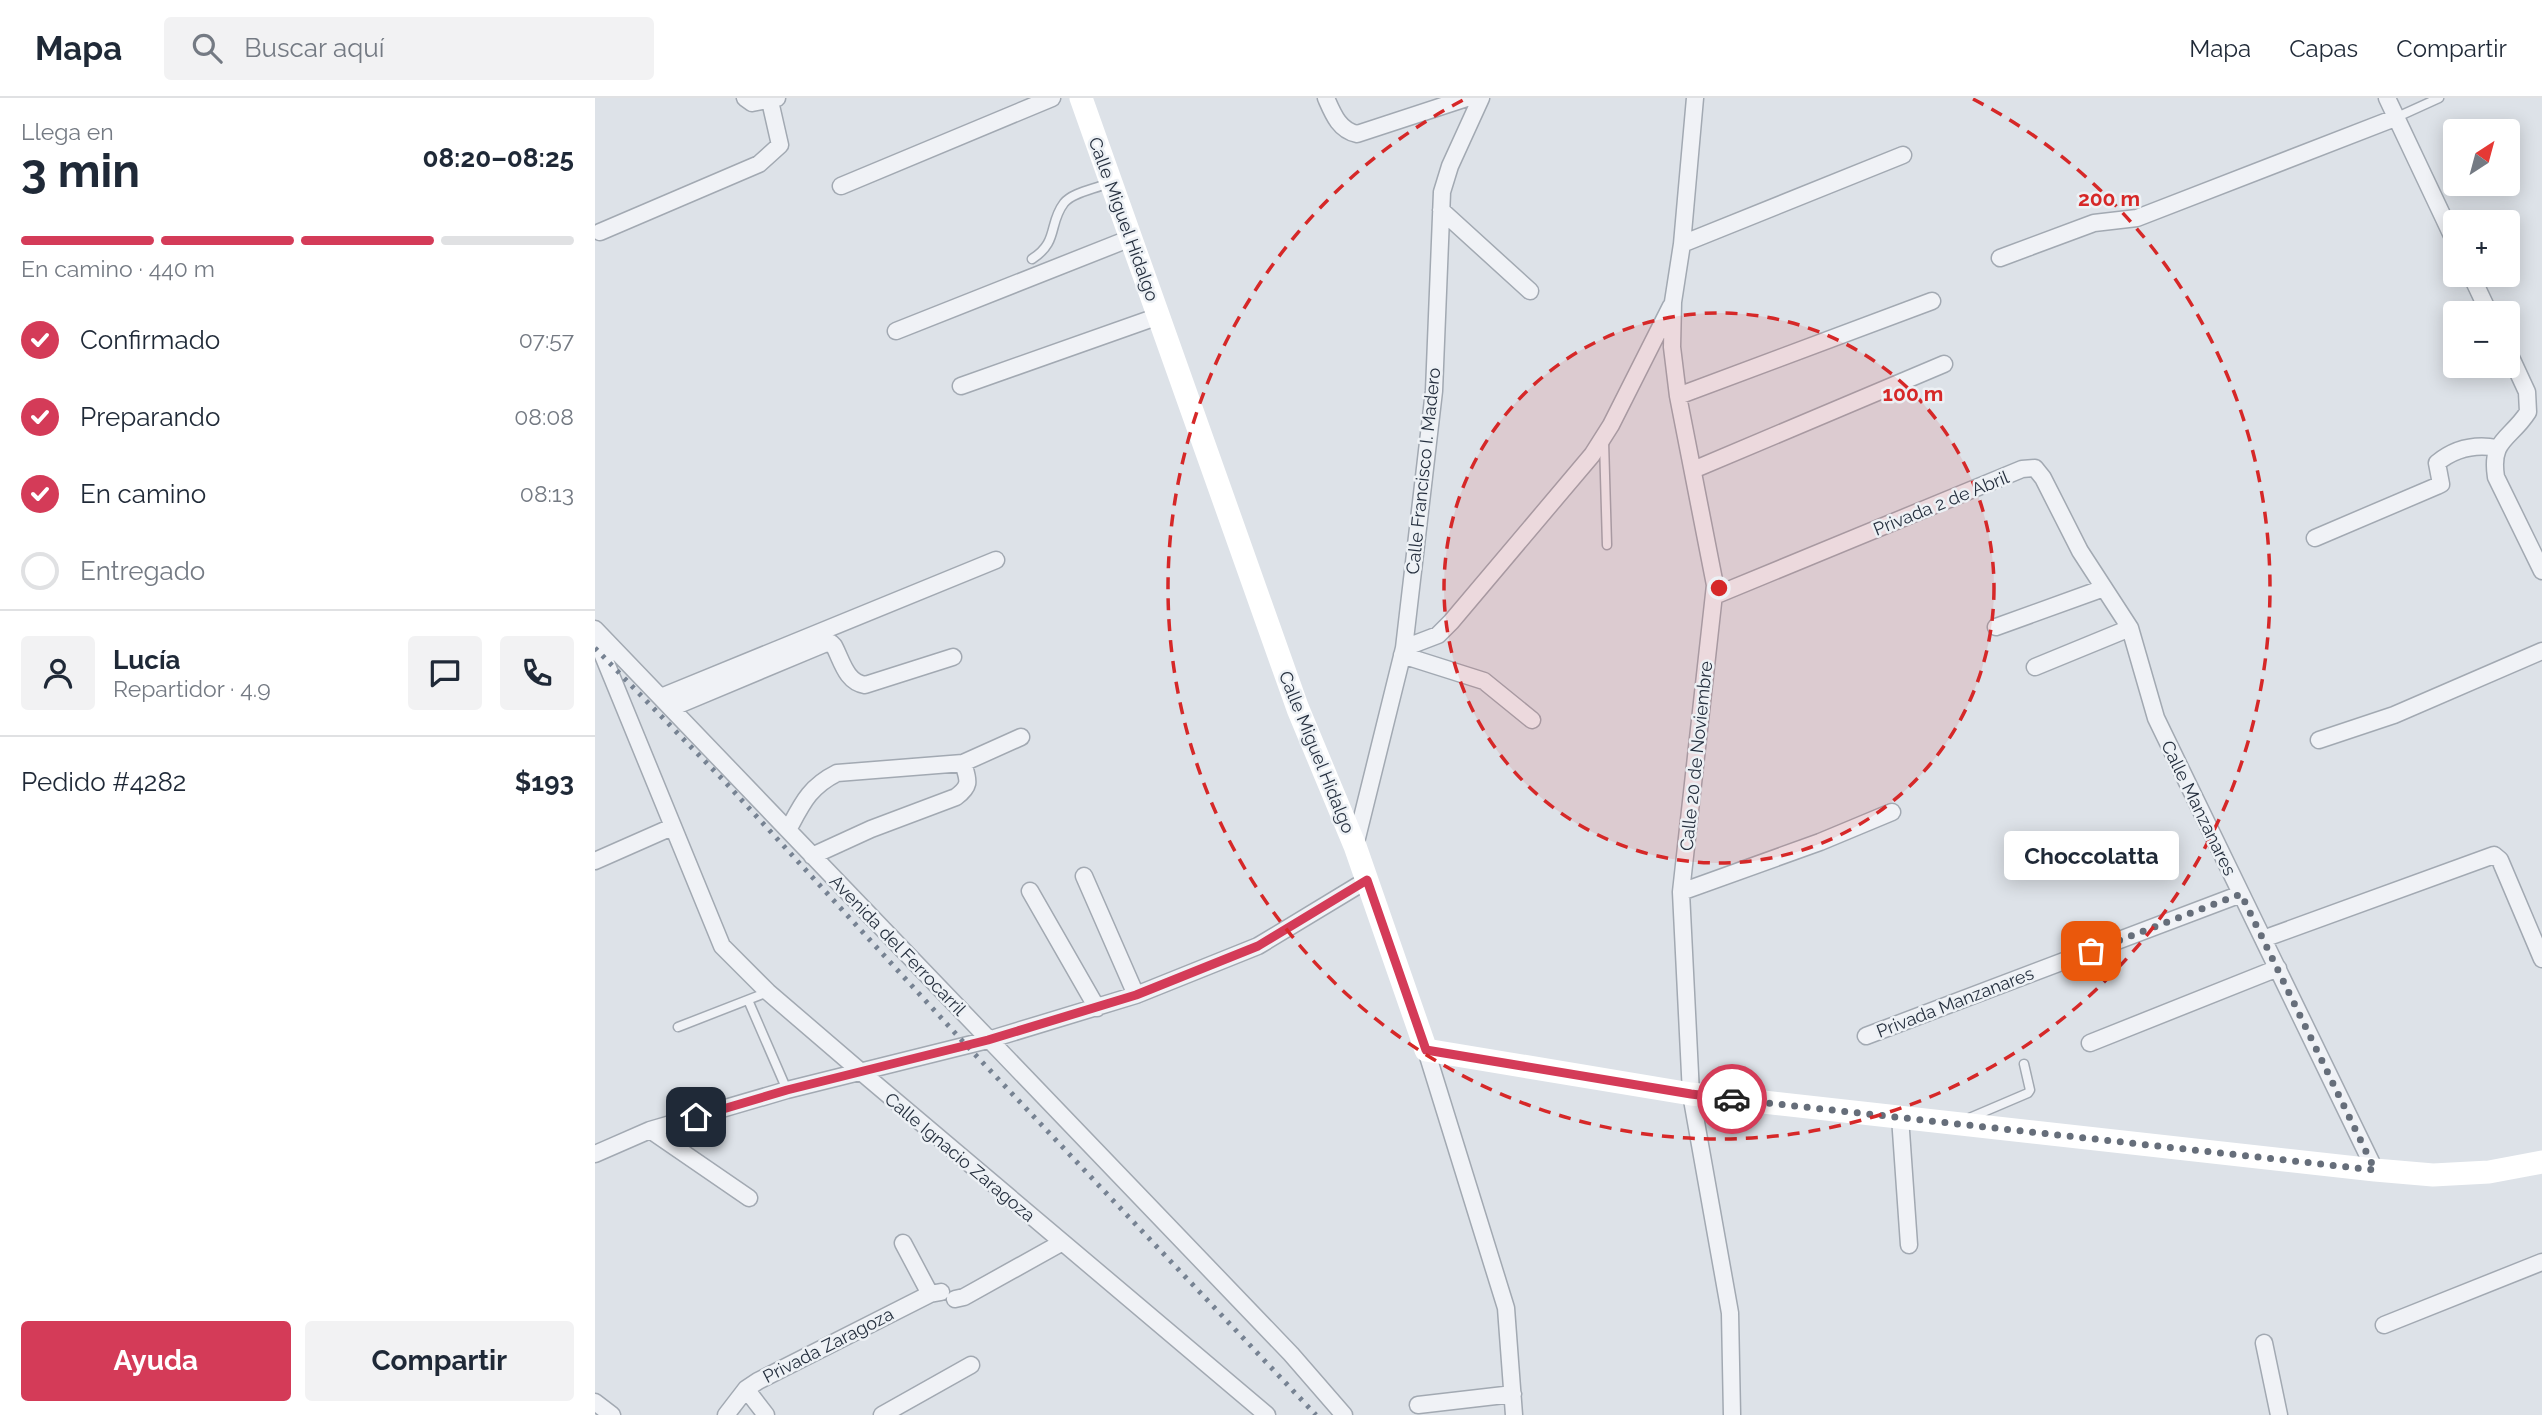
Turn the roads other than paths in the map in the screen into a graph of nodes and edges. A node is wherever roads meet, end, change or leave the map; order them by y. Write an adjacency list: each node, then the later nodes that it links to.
1 (745, 98): 9 (street)
2 (1052, 98): 14 (street)
3 (1081, 98): 13 (street, Calle Miguel Hidalgo)
4 (1325, 98): 5 (street)
5 (1467, 98)
6 (1481, 98): 15 (street, Calle Francisco I. Madero)
7 (2387, 98): 11 (street)
8 (2439, 98): 11 (lane)
9 (773, 99): 17 (street)
10 (1698, 99): 19 (street, Calle 20 de Noviembre)
11 (2395, 118): 16 (street); 20 (street)
12 (1903, 155): 19 (street)
13 (1111, 181): 18 (street, Calle Miguel Hidalgo); 21 (lane)
14 (841, 186)
15 (1441, 210): 22 (street); 46 (street, Calle Francisco I. Madero)
16 (2443, 217)
17 (600, 232)
18 (1131, 238): 25 (street, Calle Miguel Hidalgo); 26 (street)
19 (1682, 244): 24 (street, Calle 20 de Noviembre)
20 (2000, 258)
21 (1032, 259)
22 (1530, 291)
23 (1932, 300): 31 (street)
24 (1673, 302): 31 (street, Calle 20 de Noviembre); 32 (street)
25 (1159, 316): 29 (street); 59 (street, Calle Miguel Hidalgo)
26 (896, 331)
27 (1944, 364): 34 (street)
28 (2520, 368): 30 (street)
29 (961, 386)
30 (2535, 389): 33 (street)
31 (1678, 396): 34 (street, Calle 20 de Noviembre)
32 (1604, 438): 36 (lane); 46 (street)
33 (2497, 448): 35 (street); 38 (street)
34 (1693, 470): 40 (street, Calle 20 de Noviembre)
35 (2315, 538)
36 (1607, 545)
37 (996, 560): 51 (street)
38 (2542, 570)
39 (2104, 588): 40 (street, Privada 2 de Abril); 41 (street); 42 (street, Privada 2 de Abril)
40 (1714, 596): 65 (street, Calle 20 de Noviembre)
41 (1996, 627)
42 (2130, 628): 49 (street); 66 (street, Calle Manzanares)
43 (595, 629): 51 (street, Avenida del Ferrocarril)
44 (595, 636): 50 (street, Calle Ignacio Zaragoza)
45 (2542, 651): 54 (street)
46 (1403, 652): 52 (street); 59 (street, Calle Francisco I. Madero)
47 (953, 657): 51 (street)
48 (595, 664): 50 (street)
49 (2035, 667)
50 (613, 683): 57 (street, Calle Ignacio Zaragoza)
51 (666, 703): 58 (street, Avenida del Ferrocarril)
52 (1532, 720)
53 (1021, 737): 55 (street)
54 (2319, 740)
55 (963, 763): 58 (street); 60 (street)
56 (1892, 812): 65 (street)
57 (671, 827): 61 (street); 70 (street, Calle Ignacio Zaragoza)
58 (787, 830): 60 (street, Avenida del Ferrocarril)
59 (1355, 846): 63 (street, Calle Miguel Hidalgo)
60 (812, 856): 76 (street, Avenida del Ferrocarril)
61 (595, 861)
62 (1084, 876): 71 (street)
63 (1367, 880): 71 (street); 78 (street, Calle Miguel Hidalgo)
64 (1030, 891): 73 (street)
65 (1681, 892): 82 (street, Calle 20 de Noviembre)
66 (2241, 894): 67 (street, Calle Manzanares); 75 (street, Privada Manzanares)
67 (2263, 939): 68 (street); 69 (street, Calle Manzanares)
68 (2542, 959)
69 (2278, 968): 77 (street); 88 (street, Calle Manzanares)
70 (768, 992): 72 (lane); 80 (street, Calle Ignacio Zaragoza)
71 (1136, 995): 73 (street)
72 (748, 1000): 74 (lane); 81 (lane)
73 (1097, 1007): 76 (street)
74 (678, 1027)
75 (1866, 1036)
76 (988, 1040): 80 (street); 107 (street, Avenida del Ferrocarril)
77 (2090, 1043)
78 (1426, 1050): 82 (street); 99 (street, Calle Miguel Hidalgo)
79 (2024, 1064): 84 (lane)
80 (860, 1071): 81 (street); 90 (street, Calle Ignacio Zaragoza)
81 (787, 1090): 85 (street)
82 (1691, 1094): 83 (street); 109 (street, Calle 20 de Noviembre)
83 (1900, 1117): 84 (street); 92 (street)
84 (1958, 1124): 88 (street)
85 (650, 1130): 86 (street); 89 (street)
86 (595, 1154)
87 (2542, 1162): 88 (street)
88 (2375, 1170)
89 (749, 1198)
90 (1061, 1242): 94 (street, Privada Zaragoza); 106 (street, Calle Ignacio Zaragoza)
91 (903, 1243): 94 (street)
92 (1909, 1245)
93 (2542, 1262): 95 (street)
94 (942, 1295): 98 (street, Privada Zaragoza)
95 (2384, 1325)
96 (2264, 1343): 110 (street)
97 (971, 1366): 105 (street)
98 (746, 1389): 103 (street, Privada Zaragoza); 104 (street)
99 (1513, 1394): 101 (street); 108 (street, Calle Miguel Hidalgo)
100 (595, 1402): 102 (street)
101 (1418, 1405)
102 (612, 1415)
103 (726, 1415)
104 (766, 1415)
105 (882, 1415)
106 (1267, 1415)
107 (1344, 1415)
108 (1514, 1415)
109 (1737, 1415)
110 (2279, 1415)

